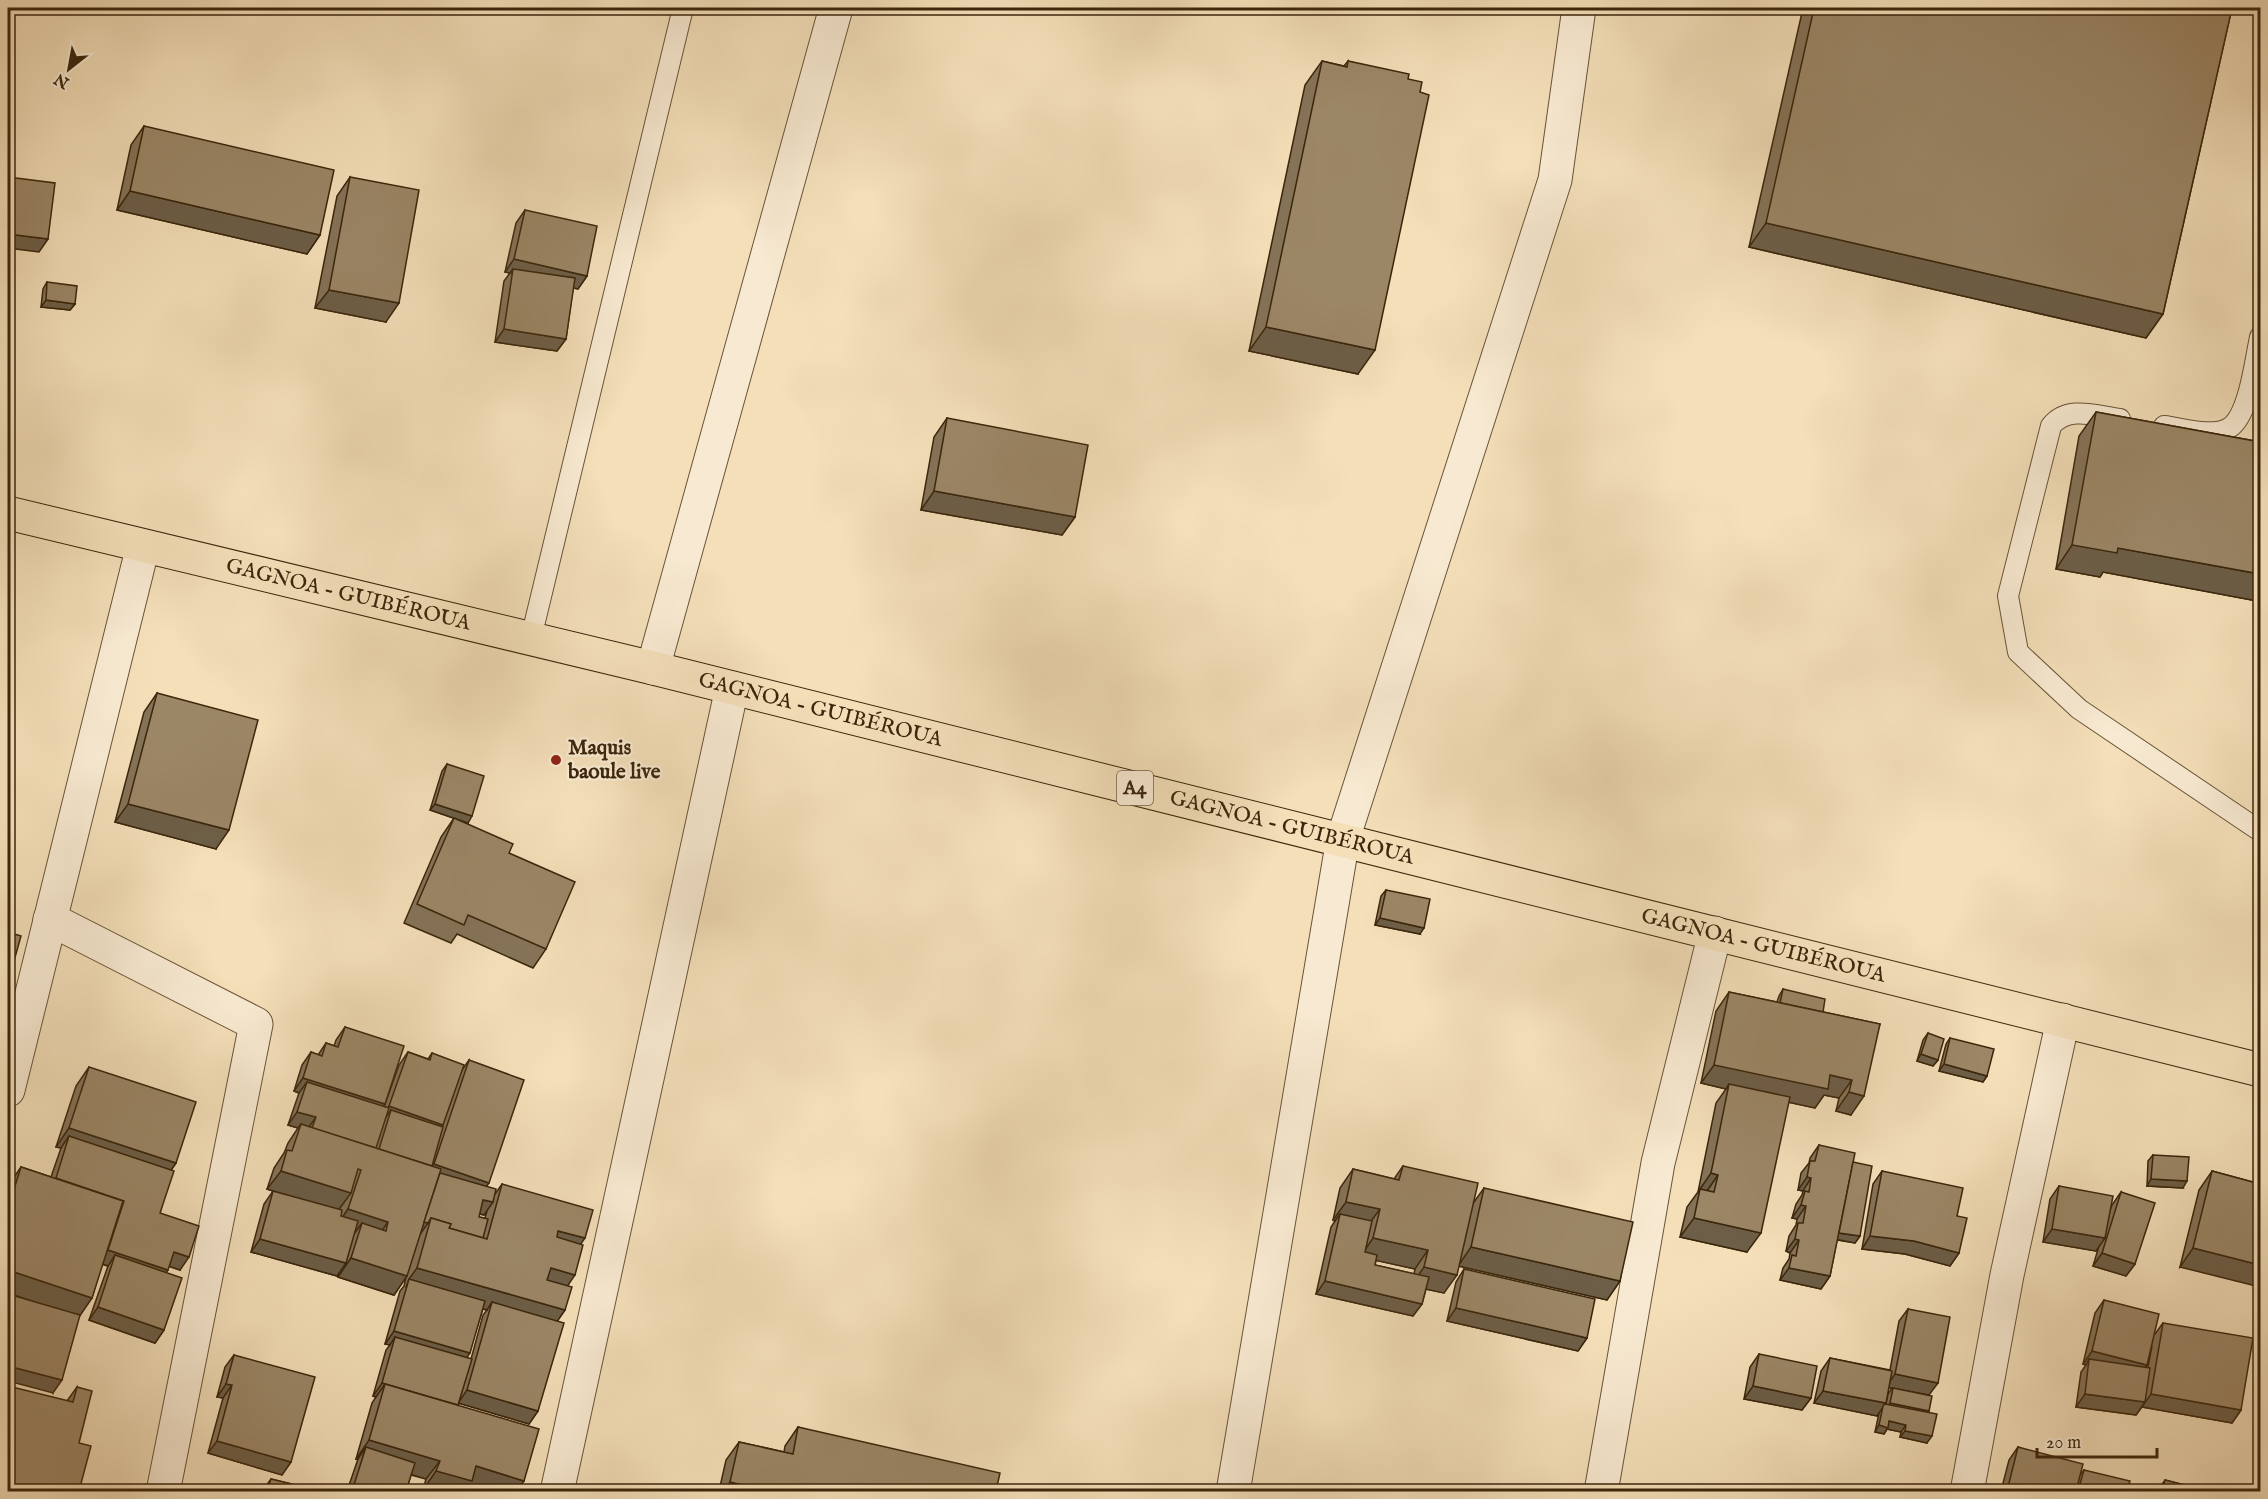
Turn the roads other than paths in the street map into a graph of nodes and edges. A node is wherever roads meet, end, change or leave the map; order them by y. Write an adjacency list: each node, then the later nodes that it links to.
1 (683, 8): 7 (lane)
2 (836, 8): 8 (street)
3 (1579, 8): 11 (street)
4 (2260, 337): 10 (lane)
5 (8, 513): 6 (main road, GAGNOA - GUIBÉROUA / A4)
6 (143, 546): 7 (main road, GAGNOA - GUIBÉROUA / A4); 12 (street)
7 (531, 638): 8 (main road, GAGNOA - GUIBÉROUA / A4)
8 (653, 668): 9 (main road, GAGNOA - GUIBÉROUA / A4)
9 (732, 688): 11 (main road, GAGNOA - GUIBÉROUA / A4); 18 (street)
10 (2260, 831)
11 (1343, 839): 13 (main road, GAGNOA - GUIBÉROUA / A4); 19 (street)
12 (50, 919): 16 (street); 17 (street)
13 (1715, 933): 14 (main road, GAGNOA - GUIBÉROUA / A4); 20 (street)
14 (2063, 1020): 15 (main road, GAGNOA - GUIBÉROUA / A4); 21 (street)
15 (2260, 1070)
16 (8, 1090)
17 (163, 1491)
18 (557, 1491)
19 (1233, 1491)
20 (1601, 1491)
21 (1967, 1491)

